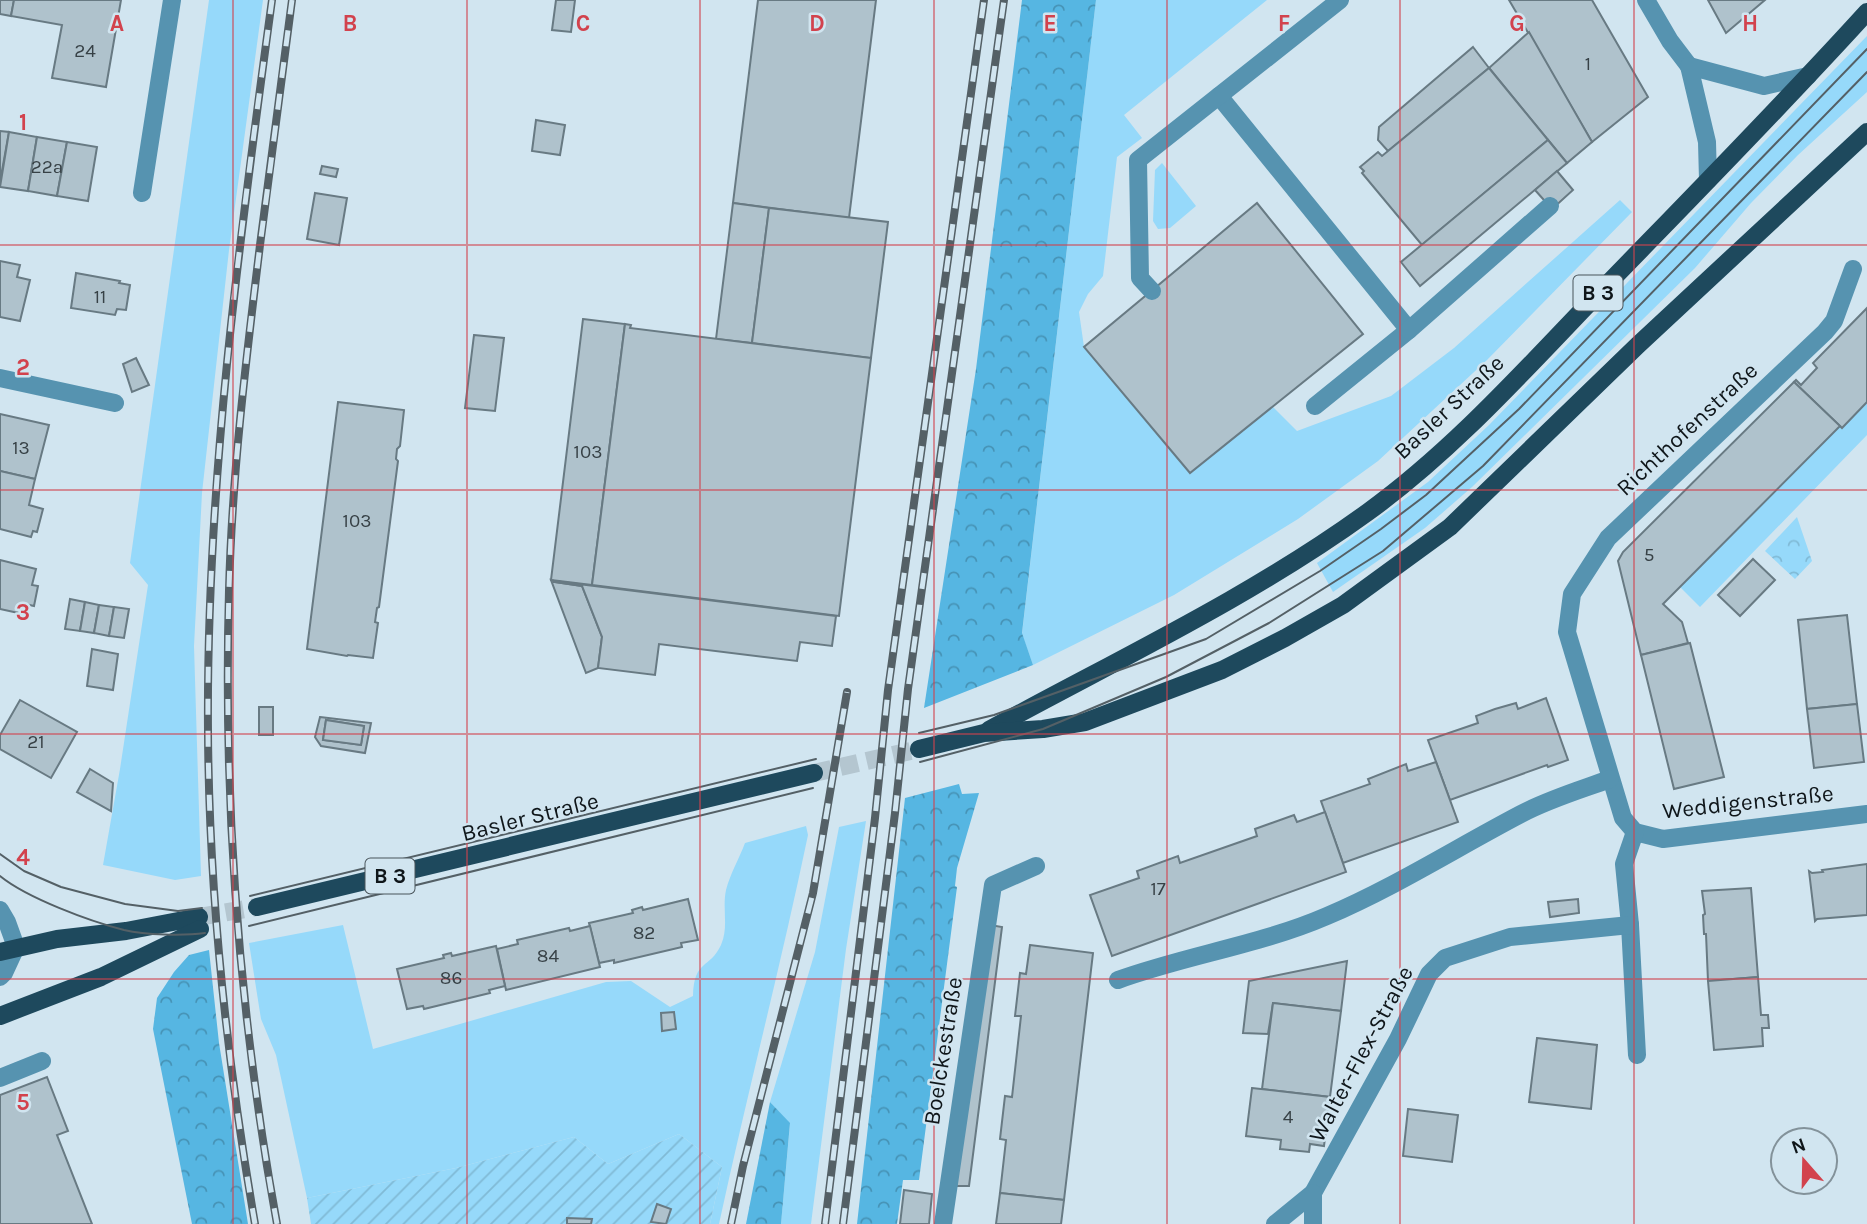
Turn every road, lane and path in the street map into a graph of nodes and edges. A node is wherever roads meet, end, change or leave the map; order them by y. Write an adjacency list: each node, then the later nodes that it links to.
1 (172, 0): 10 (street)
2 (1340, 0): 7 (street)
3 (1646, 0): 5 (street)
4 (1867, 12): 6 (main road, Basler Straße / B 3)
5 (1689, 66): 6 (street); 9 (street)
6 (1808, 76): 9 (main road, Basler Straße / B 3)
7 (1219, 96): 13 (street); 14 (street)
8 (1867, 132): 19 (main road, Basler Straße / B 3)
9 (1708, 180): 19 (main road, Basler Straße / B 3)
10 (142, 193)
11 (1550, 206): 14 (street)
12 (1853, 269): 18 (street, Richthofenstraße)
13 (1152, 291)
14 (1409, 330): 17 (street)
15 (0, 378): 16 (street)
16 (115, 404)
17 (1315, 405)
18 (1566, 632): 22 (street, Weddigenstraße)
19 (984, 733): 20 (main road, Basler Straße / B 3)
20 (919, 748)
21 (814, 773): 26 (main road, Basler Straße / B 3)
22 (1610, 779): 24 (street, Weddigenstraße); 31 (street)
23 (1867, 814): 24 (street, Weddigenstraße)
24 (1634, 832): 28 (street, Weddigenstraße)
25 (1036, 866): 37 (street, Boelckestraße)
26 (257, 907)
27 (0, 910): 29 (street)
28 (1630, 925): 33 (street, Weddigenstraße); 36 (street, Walter-Flex-Straße)
29 (8, 950): 30 (street); 32 (main road)
30 (0, 977)
31 (1118, 980)
32 (0, 1016)
33 (1637, 1055)
34 (42, 1061): 35 (street)
35 (0, 1078)
36 (1313, 1193): 38 (street, Walter-Flex-Straße); 39 (street, Walter-Flex-Straße)
37 (943, 1224)
38 (1275, 1224)
39 (1313, 1224)

